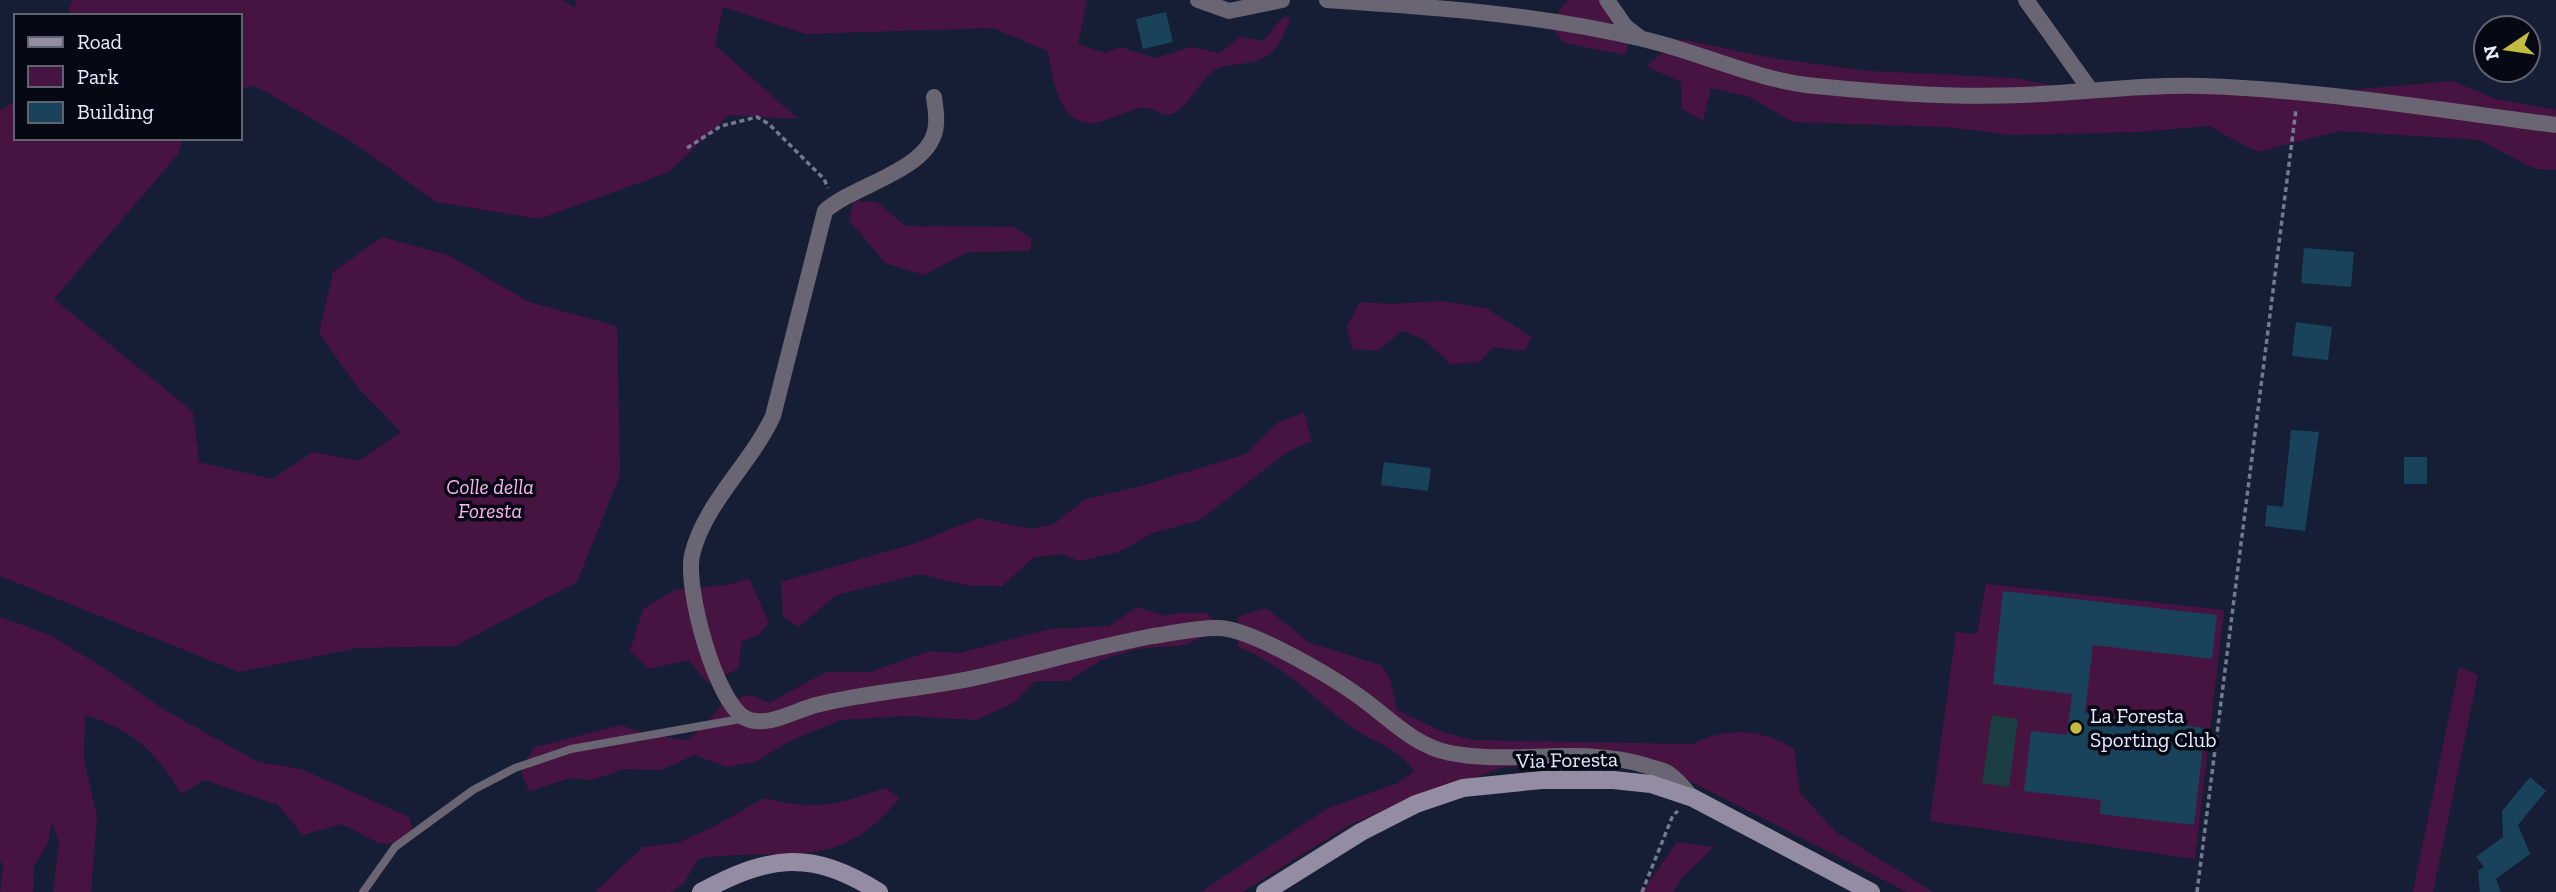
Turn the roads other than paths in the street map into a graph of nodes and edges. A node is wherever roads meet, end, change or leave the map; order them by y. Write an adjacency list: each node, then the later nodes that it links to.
1 (1198, 0): 2 (street)
2 (1282, 0)
3 (1327, 0): 6 (street)
4 (1607, 0): 6 (street)
5 (2026, 0): 7 (street)
6 (1641, 38): 7 (street)
7 (2089, 88): 9 (street)
8 (934, 97): 10 (street)
9 (2556, 125)
10 (746, 718): 11 (street); 12 (lane)
11 (1693, 798): 15 (main road, Via Foresta); 16 (main road, Via Foresta)
12 (363, 892)
13 (701, 892): 14 (main road)
14 (880, 892)
15 (1265, 892)
16 (1871, 892)

